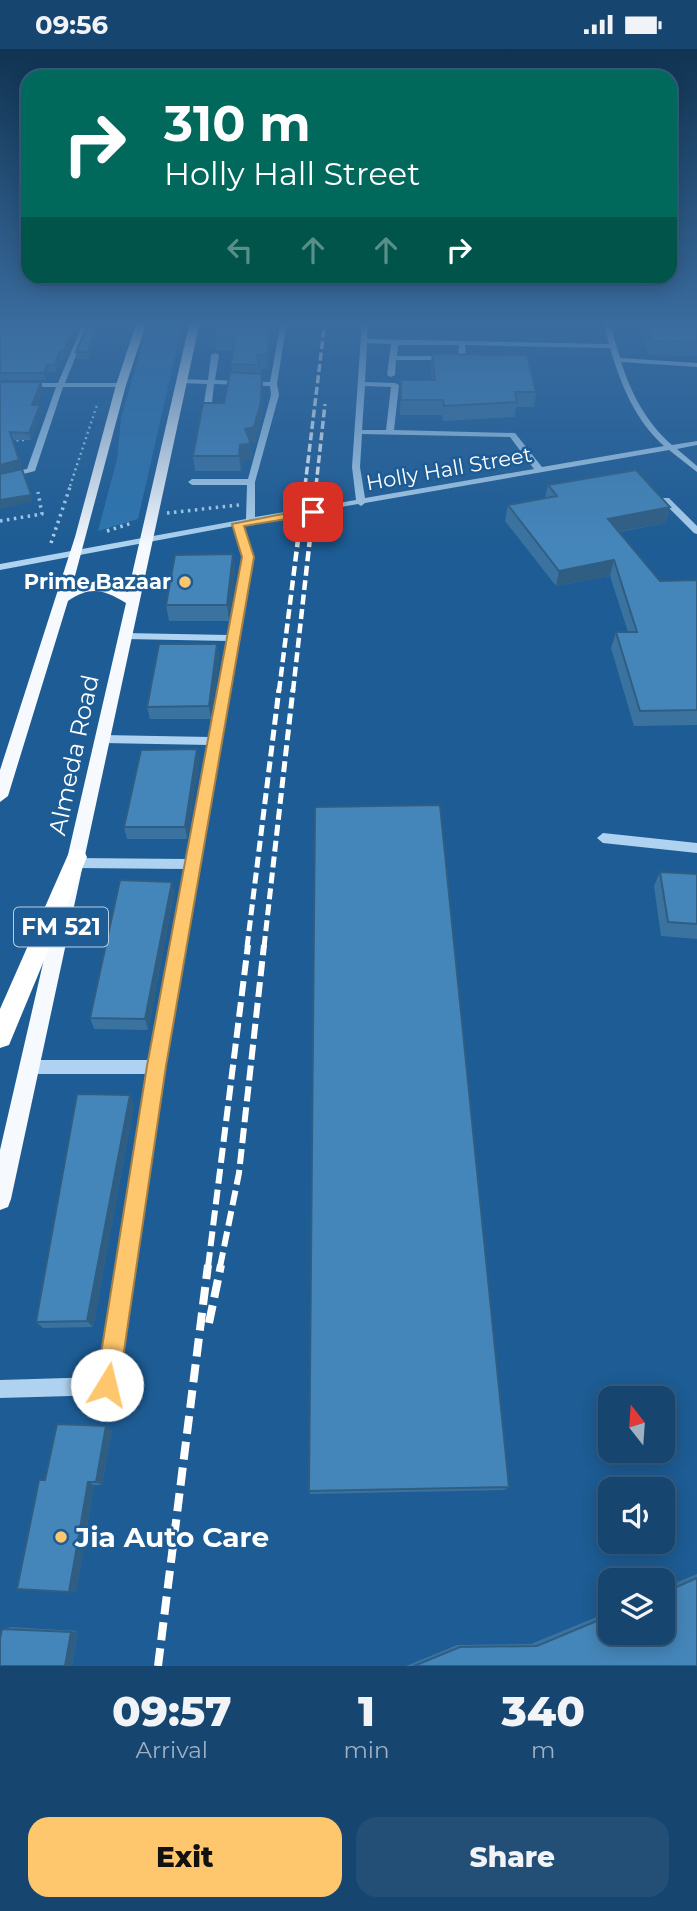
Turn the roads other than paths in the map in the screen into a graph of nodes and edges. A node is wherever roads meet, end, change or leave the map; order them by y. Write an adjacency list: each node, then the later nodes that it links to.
1 (56, 396): 16 (lane)
2 (118, 396): 25 (main road, Almeda Road)
3 (178, 396): 24 (main road, Almeda Road / FM 521)
4 (209, 396): 9 (street)
5 (275, 396): 18 (street)
6 (360, 396): 11 (street)
7 (394, 396): 10 (lane)
8 (630, 396): 13 (street)
9 (208, 403)
10 (390, 431): 11 (street); 15 (street)
11 (358, 432): 20 (street)
12 (697, 443): 13 (street, Holly Hall Street)
13 (673, 447): 14 (street); 15 (street, Holly Hall Street)
14 (697, 470)
15 (540, 471): 20 (street, Holly Hall Street)
16 (0, 477)
17 (192, 482): 18 (street)
18 (251, 482): 21 (street)
19 (666, 500): 23 (street)
20 (361, 503): 21 (street, Holly Hall Street)
21 (250, 522): 22 (street, Holly Hall Street)
22 (238, 524): 24 (street, Holly Hall Street); 30 (street)
23 (697, 531)
24 (147, 539): 25 (street, Holly Hall Street); 28 (main road, Almeda Road / FM 521)
25 (76, 553): 26 (street, Holly Hall Street); 27 (main road, Almeda Road)
26 (0, 567)
27 (62, 599): 28 (main road); 33 (main road, Almeda Road)
28 (132, 601): 29 (main road, Almeda Road / FM 521)
29 (125, 636): 30 (street); 31 (main road, Almeda Road / FM 521)
30 (232, 638): 32 (street)
31 (103, 739): 32 (street); 36 (main road, Almeda Road / FM 521)
32 (214, 741): 37 (lane)
33 (0, 796)
34 (603, 838): 35 (street)
35 (697, 848)
36 (76, 860): 37 (street); 38 (highway); 40 (main road, Almeda Road / FM 521)
37 (192, 864): 39 (lane)
38 (0, 1037)
39 (156, 1066): 40 (street); 42 (lane)
40 (30, 1067): 41 (main road, Almeda Road / FM 521)
41 (0, 1199)
42 (0, 1389)

